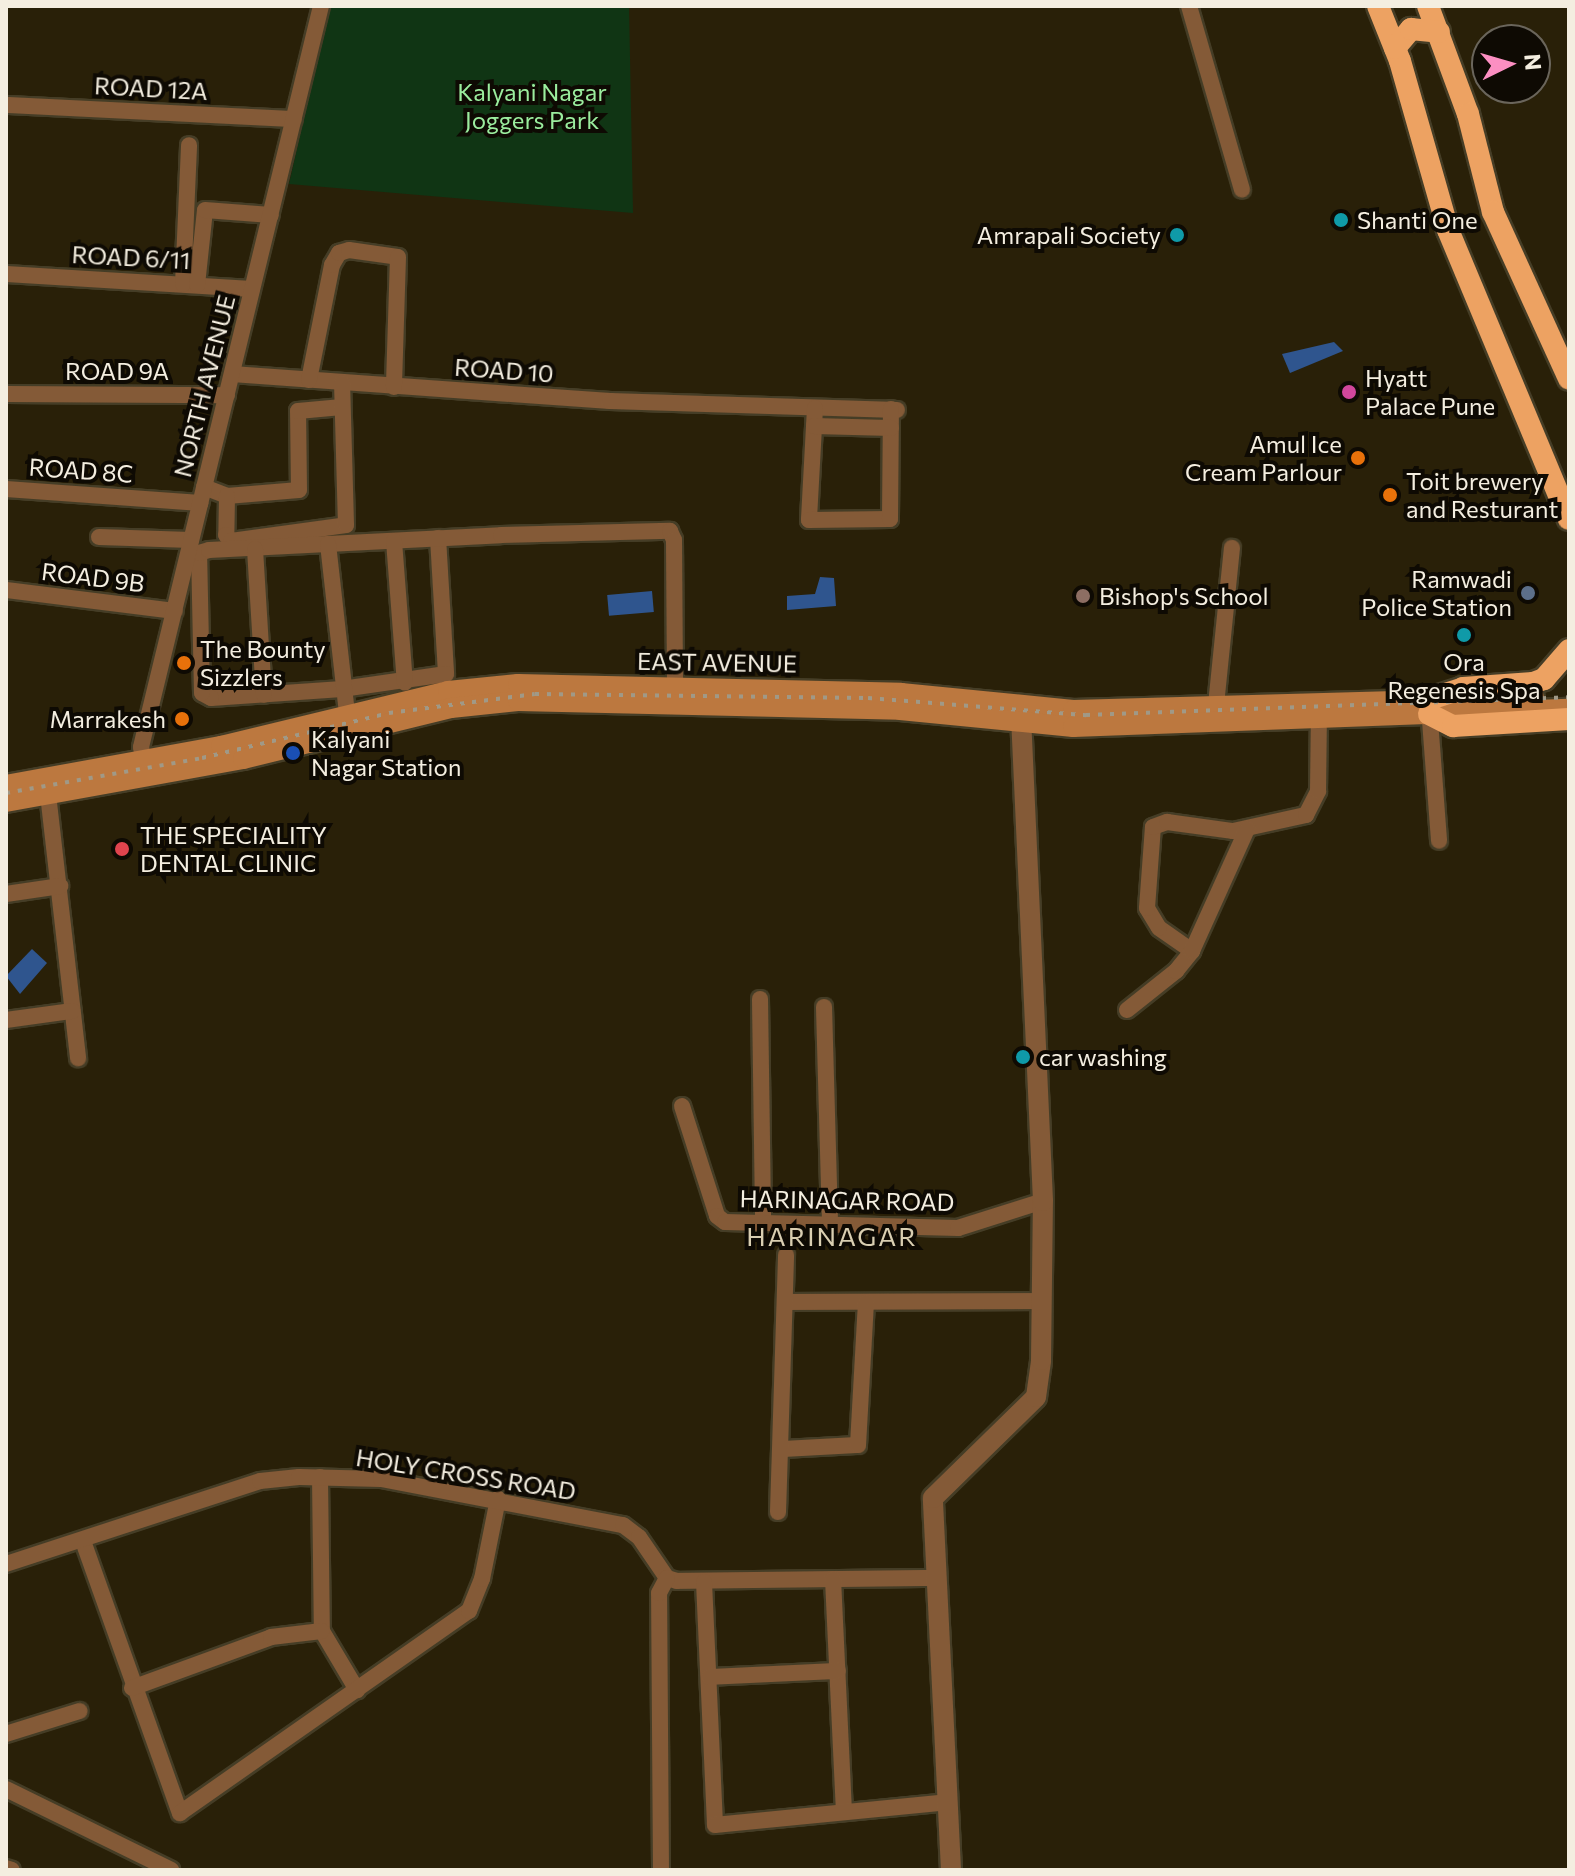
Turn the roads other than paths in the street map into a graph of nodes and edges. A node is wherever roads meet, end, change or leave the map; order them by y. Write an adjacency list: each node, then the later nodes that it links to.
1 (321, 6): 9 (street, NORTH AVENUE)
2 (1189, 6): 11 (street)
3 (1419, 6): 5 (highway)
4 (1428, 6): 6 (highway)
5 (1380, 10): 7 (highway)
6 (1439, 32): 7 (highway); 17 (highway)
7 (1395, 48): 30 (highway)
8 (6, 105): 9 (street, ROAD 12A)
9 (294, 119): 12 (street, NORTH AVENUE)
10 (189, 145): 14 (street)
11 (1242, 190)
12 (271, 215): 14 (street); 15 (street, NORTH AVENUE)
13 (6, 274): 14 (street, ROAD 6/11)
14 (190, 284): 15 (street, ROAD 6/11)
15 (252, 289): 16 (street, NORTH AVENUE)
16 (232, 374): 18 (street, ROAD 10); 22 (street, NORTH AVENUE)
17 (1569, 379)
18 (309, 380): 19 (street, ROAD 10); 20 (street)
19 (342, 383): 20 (street, ROAD 10); 23 (street)
20 (394, 387): 24 (street, ROAD 10)
21 (6, 394): 22 (street, ROAD 9A)
22 (227, 395): 28 (street, NORTH AVENUE)
23 (342, 407): 29 (street); 29 (street)
24 (815, 408): 25 (street); 26 (street, ROAD 10)
25 (814, 426): 26 (street); 26 (street)
26 (891, 428)
27 (6, 489): 28 (street, ROAD 8C)
28 (202, 495): 29 (street, ROAD 8C); 33 (street, NORTH AVENUE)
29 (227, 496)
30 (1569, 519)
31 (99, 537): 33 (street)
32 (438, 538): 34 (street); 41 (street); 42 (street)
33 (191, 540): 39 (street, NORTH AVENUE)
34 (394, 541): 35 (street); 41 (street)
35 (328, 544): 37 (street); 43 (street)
36 (1232, 548): 47 (street)
37 (255, 549): 44 (street); 44 (street)
38 (6, 590): 39 (street, ROAD 9B)
39 (175, 611): 53 (street, NORTH AVENUE)
40 (1569, 650): 46 (highway)
41 (405, 683): 43 (street)
42 (675, 687): 50 (main road, EAST AVENUE); 52 (main road, EAST AVENUE)
43 (342, 689): 44 (street); 52 (street)
44 (264, 695)
45 (1569, 698): 46 (main road)
46 (1432, 703): 48 (main road); 49 (main road, EAST AVENUE); 51 (highway); 58 (street)
47 (1216, 705): 49 (main road, EAST AVENUE); 50 (main road, EAST AVENUE)
48 (1569, 709)
49 (1319, 710): 50 (main road, EAST AVENUE); 57 (street)
50 (1021, 715): 52 (main road, EAST AVENUE); 69 (street)
51 (1569, 719)
52 (348, 722): 53 (main road, EAST AVENUE)
53 (144, 769): 54 (main road, EAST AVENUE); 55 (main road, EAST AVENUE)
54 (6, 785)
55 (48, 794): 56 (main road, EAST AVENUE); 59 (street)
56 (6, 802)
57 (1247, 829): 61 (street); 61 (street)
58 (1439, 841)
59 (60, 886): 60 (street); 65 (street)
60 (6, 894)
61 (1192, 951): 64 (street)
62 (760, 999): 70 (street)
63 (824, 1007): 71 (street)
64 (1127, 1010)
65 (72, 1011): 66 (street); 67 (street)
66 (6, 1020)
67 (78, 1058)
68 (682, 1106): 70 (street, HARINAGAR ROAD)
69 (1043, 1201): 71 (street, HARINAGAR ROAD); 73 (street)
70 (763, 1223): 71 (street, HARINAGAR ROAD)
71 (830, 1228)
72 (786, 1255): 74 (street)
73 (1042, 1301): 75 (street); 83 (street)
74 (787, 1302): 75 (street); 76 (street)
75 (866, 1302): 76 (street)
76 (782, 1449): 79 (street)
77 (320, 1477): 78 (street, HOLY CROSS ROAD); 80 (street, HOLY CROSS ROAD); 86 (street)
78 (498, 1499): 82 (street, HOLY CROSS ROAD); 90 (street)
79 (778, 1512)
80 (83, 1541): 81 (street, HOLY CROSS ROAD); 89 (street)
81 (6, 1564)
82 (667, 1578): 85 (street); 99 (street)
83 (937, 1578): 84 (street); 94 (street)
84 (833, 1579): 85 (street); 87 (street)
85 (704, 1582): 88 (street)
86 (322, 1631): 89 (street); 90 (street)
87 (838, 1671): 88 (street); 95 (street)
88 (709, 1677): 95 (street)
89 (132, 1688): 90 (street)
90 (357, 1690)
91 (80, 1711): 92 (street)
92 (6, 1734)
93 (6, 1789): 98 (street)
94 (949, 1802): 95 (street); 100 (street)
95 (844, 1812)
96 (6, 1868): 97 (street)
97 (12, 1870)
98 (171, 1870)
99 (661, 1870)
100 (951, 1870)

